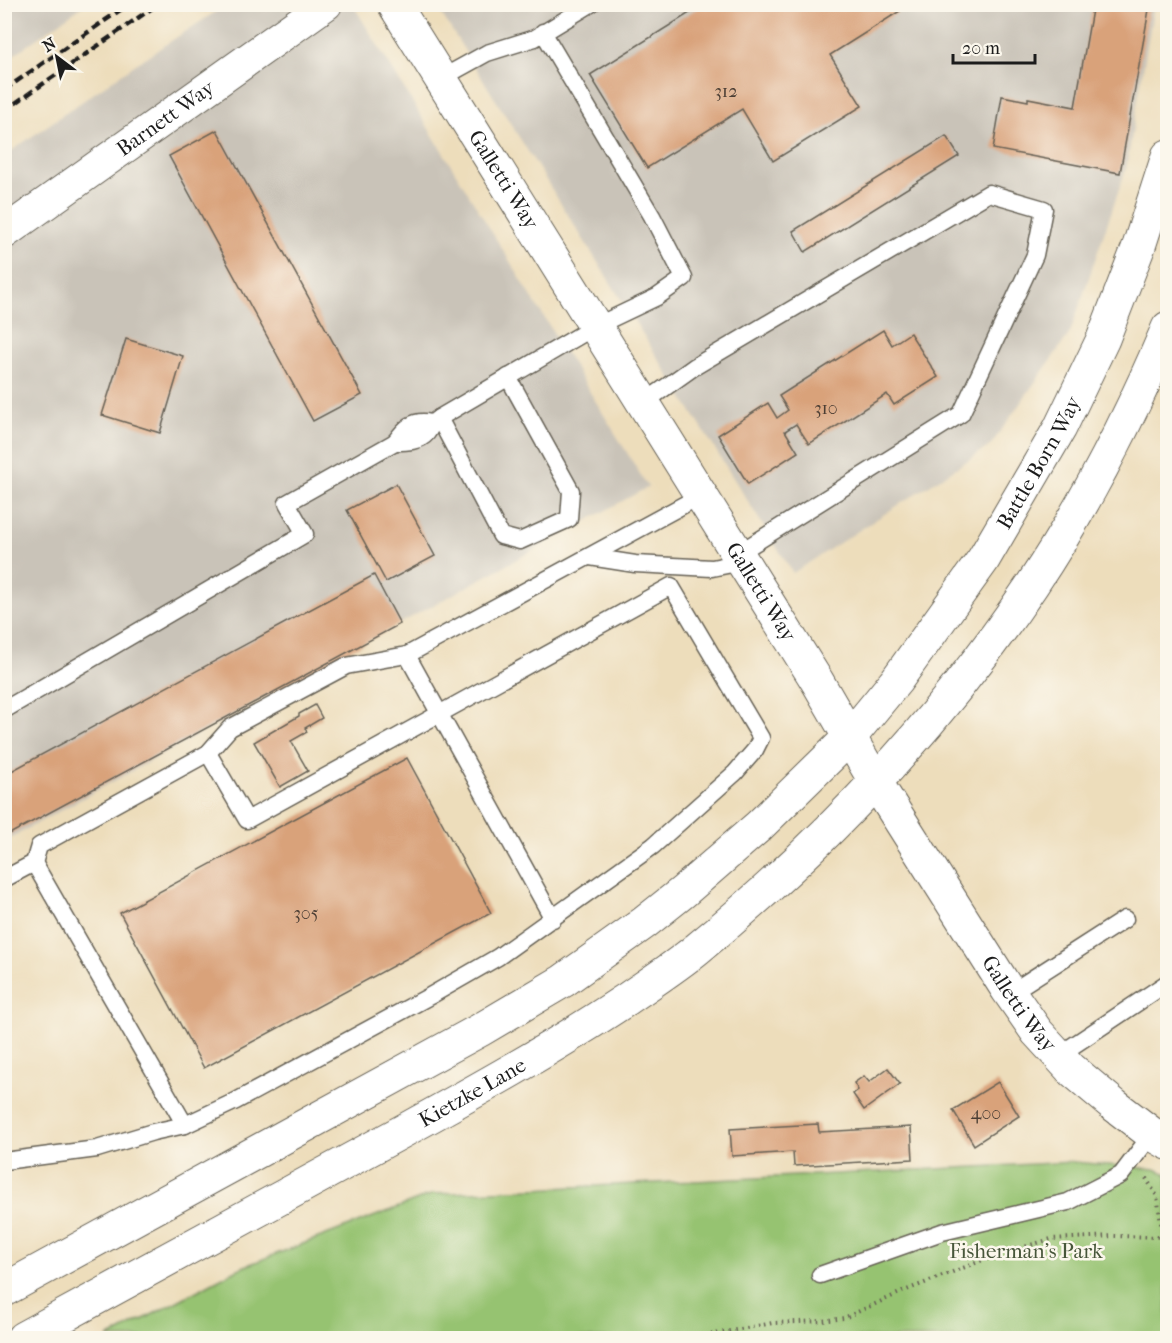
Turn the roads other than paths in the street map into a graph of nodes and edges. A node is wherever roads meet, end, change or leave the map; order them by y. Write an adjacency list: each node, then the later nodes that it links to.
1 (326, 4): 7 (street, Barnett Way)
2 (394, 4): 5 (main road, Galletti Way)
3 (591, 4): 4 (lane)
4 (543, 32): 5 (lane); 8 (lane)
5 (440, 79): 8 (main road, Galletti Way)
6 (1167, 156): 19 (main road, Battle Born Way)
7 (4, 233)
8 (594, 327): 10 (lane); 11 (main road, Galletti Way)
9 (1167, 328): 21 (main road)
10 (508, 377): 12 (lane); 12 (lane)
11 (642, 404): 13 (main road, Galletti Way); 15 (lane)
12 (435, 420): 17 (lane)
13 (700, 496): 14 (lane); 15 (main road, Galletti Way)
14 (590, 557): 15 (lane); 16 (lane)
15 (739, 558): 19 (main road, Galletti Way)
16 (407, 655): 18 (lane); 20 (lane)
17 (4, 710)
18 (439, 714): 20 (lane); 24 (lane); 24 (lane)
19 (850, 737): 21 (main road, Galletti Way); 33 (main road)
20 (208, 753): 22 (lane)
21 (875, 781): 27 (main road, Galletti Way); 34 (main road, Kietzke Lane)
22 (34, 863): 23 (lane); 29 (lane)
23 (4, 879)
24 (553, 919): 29 (lane)
25 (1125, 919): 27 (lane)
26 (1167, 983): 28 (lane)
27 (1010, 993): 28 (main road, Galletti Way)
28 (1059, 1055): 30 (main road, Galletti Way)
29 (185, 1125): 31 (lane)
30 (1151, 1145): 32 (lane)
31 (4, 1161)
32 (820, 1275)
33 (4, 1290)
34 (23, 1338)

